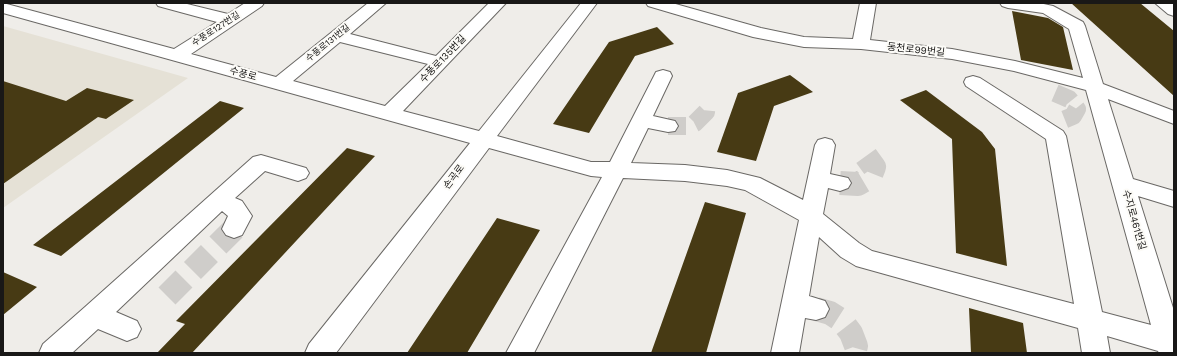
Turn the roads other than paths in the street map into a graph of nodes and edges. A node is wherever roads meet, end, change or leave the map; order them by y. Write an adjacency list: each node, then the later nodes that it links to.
1 (164, 3): 12 (street)
2 (256, 3): 12 (street, 수풍로127번길)
3 (378, 3): 13 (street, 수풍로131번길)
4 (498, 3): 16 (street, 수풍로135번길)
5 (589, 3): 25 (street, 손곡로)
6 (654, 3): 14 (street, 동천로99번길)
7 (868, 3): 14 (street)
8 (1008, 3): 20 (street, 수지로461번길)
9 (1163, 3): 11 (street)
10 (3, 8): 15 (street, 수풍로)
11 (1174, 11)
12 (230, 20): 15 (street, 수풍로127번길)
13 (337, 36): 16 (street); 19 (street, 수풍로131번길)
14 (861, 44): 20 (street, 동천로99번길)
15 (176, 56): 19 (street, 수풍로)
16 (440, 62): 21 (street, 수풍로135번길)
17 (663, 76): 23 (street)
18 (973, 82): 35 (street)
19 (278, 84): 21 (street, 수풍로)
20 (1095, 87): 22 (street, 동천로99번길); 29 (street, 수지로461번길)
21 (389, 114): 25 (street, 수풍로)
22 (1174, 118)
23 (642, 120): 24 (street); 27 (street)
24 (668, 126)
25 (482, 140): 27 (street, 수풍로); 39 (street, 손곡로)
26 (825, 145): 32 (street)
27 (617, 169): 32 (street, 수풍로); 40 (street)
28 (298, 173): 31 (street)
29 (1124, 184): 30 (street); 37 (street, 수지로461번길)
30 (1174, 199)
31 (219, 201): 33 (street); 34 (street)
32 (811, 218): 35 (street, 수풍로); 41 (street)
33 (234, 230)
34 (94, 315): 36 (street); 38 (street)
35 (1089, 320): 37 (street, 수풍로); 42 (street)
36 (127, 328)
37 (1172, 348)
38 (53, 353)
39 (319, 353)
40 (520, 353)
41 (785, 353)
42 (1096, 353)

